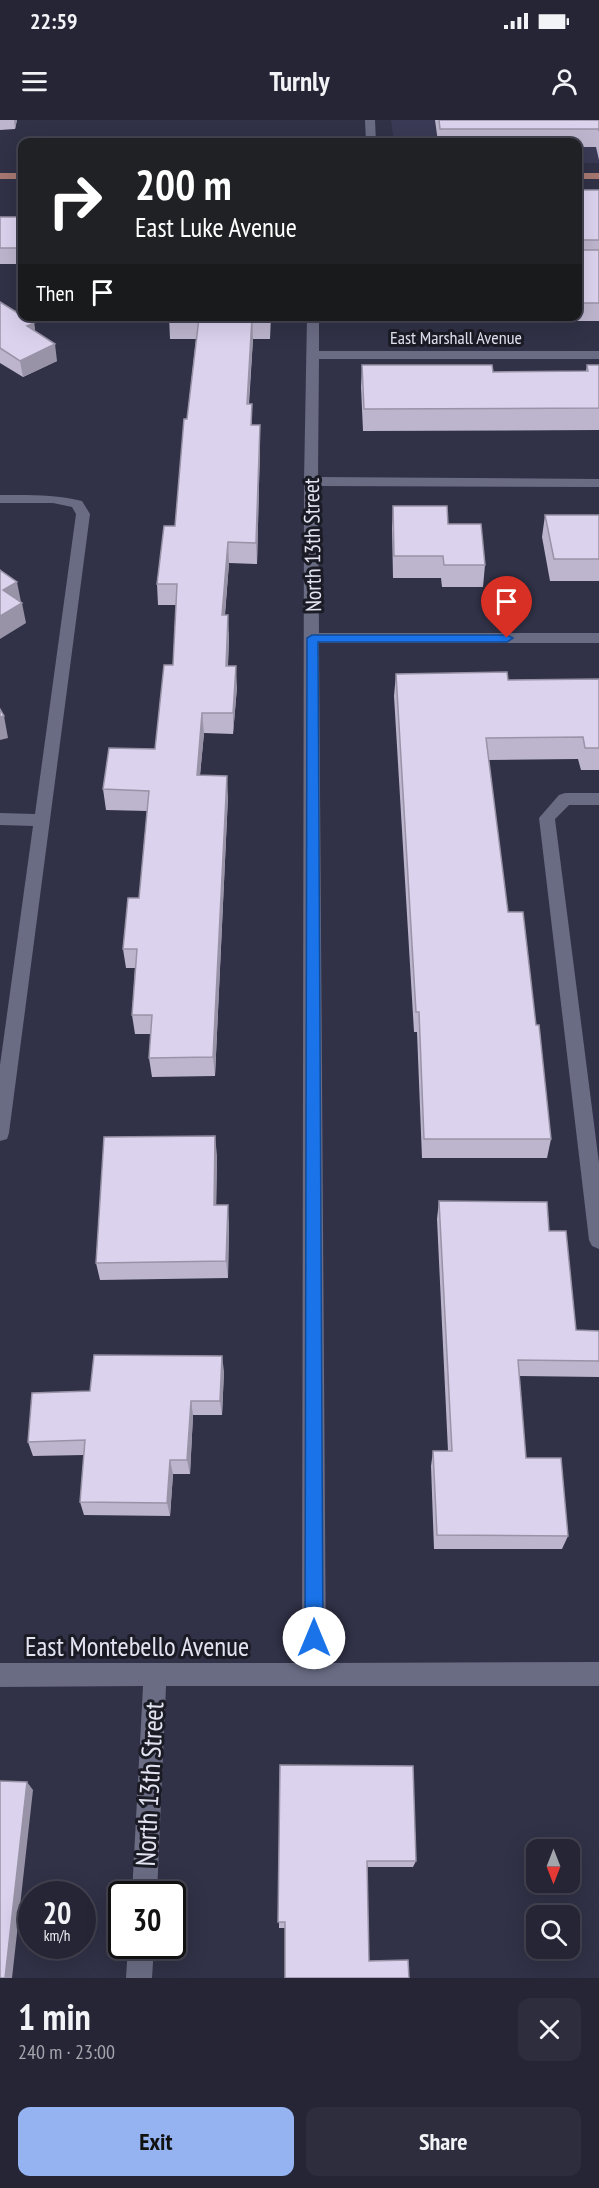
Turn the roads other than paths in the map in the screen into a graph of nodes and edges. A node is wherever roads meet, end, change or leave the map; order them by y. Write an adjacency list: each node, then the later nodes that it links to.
1 (370, 120): 2 (street)
2 (371, 138)
3 (0, 176): 4 (main road)
4 (18, 176)
5 (582, 176): 6 (main road)
6 (599, 176)
7 (313, 321): 8 (street, North 13th Street)
8 (313, 355): 9 (street, East Marshall Avenue); 10 (street, North 13th Street)
9 (599, 355)
10 (311, 481): 11 (street); 13 (street, North 13th Street)
11 (599, 483)
12 (0, 499): 17 (street)
13 (312, 638): 14 (street); 20 (street, North 13th Street)
14 (599, 638)
15 (599, 799): 19 (street)
16 (0, 819): 17 (street)
17 (43, 820): 18 (street)
18 (0, 1133)
19 (599, 1240)
20 (314, 1673): 21 (street, East Montebello Avenue); 22 (street, East Montebello Avenue)
21 (155, 1674): 23 (street, East Montebello Avenue); 24 (street, North 13th Street)
22 (599, 1674)
23 (0, 1675)
24 (145, 1881)
25 (140, 1959): 26 (street)
26 (139, 1978)

